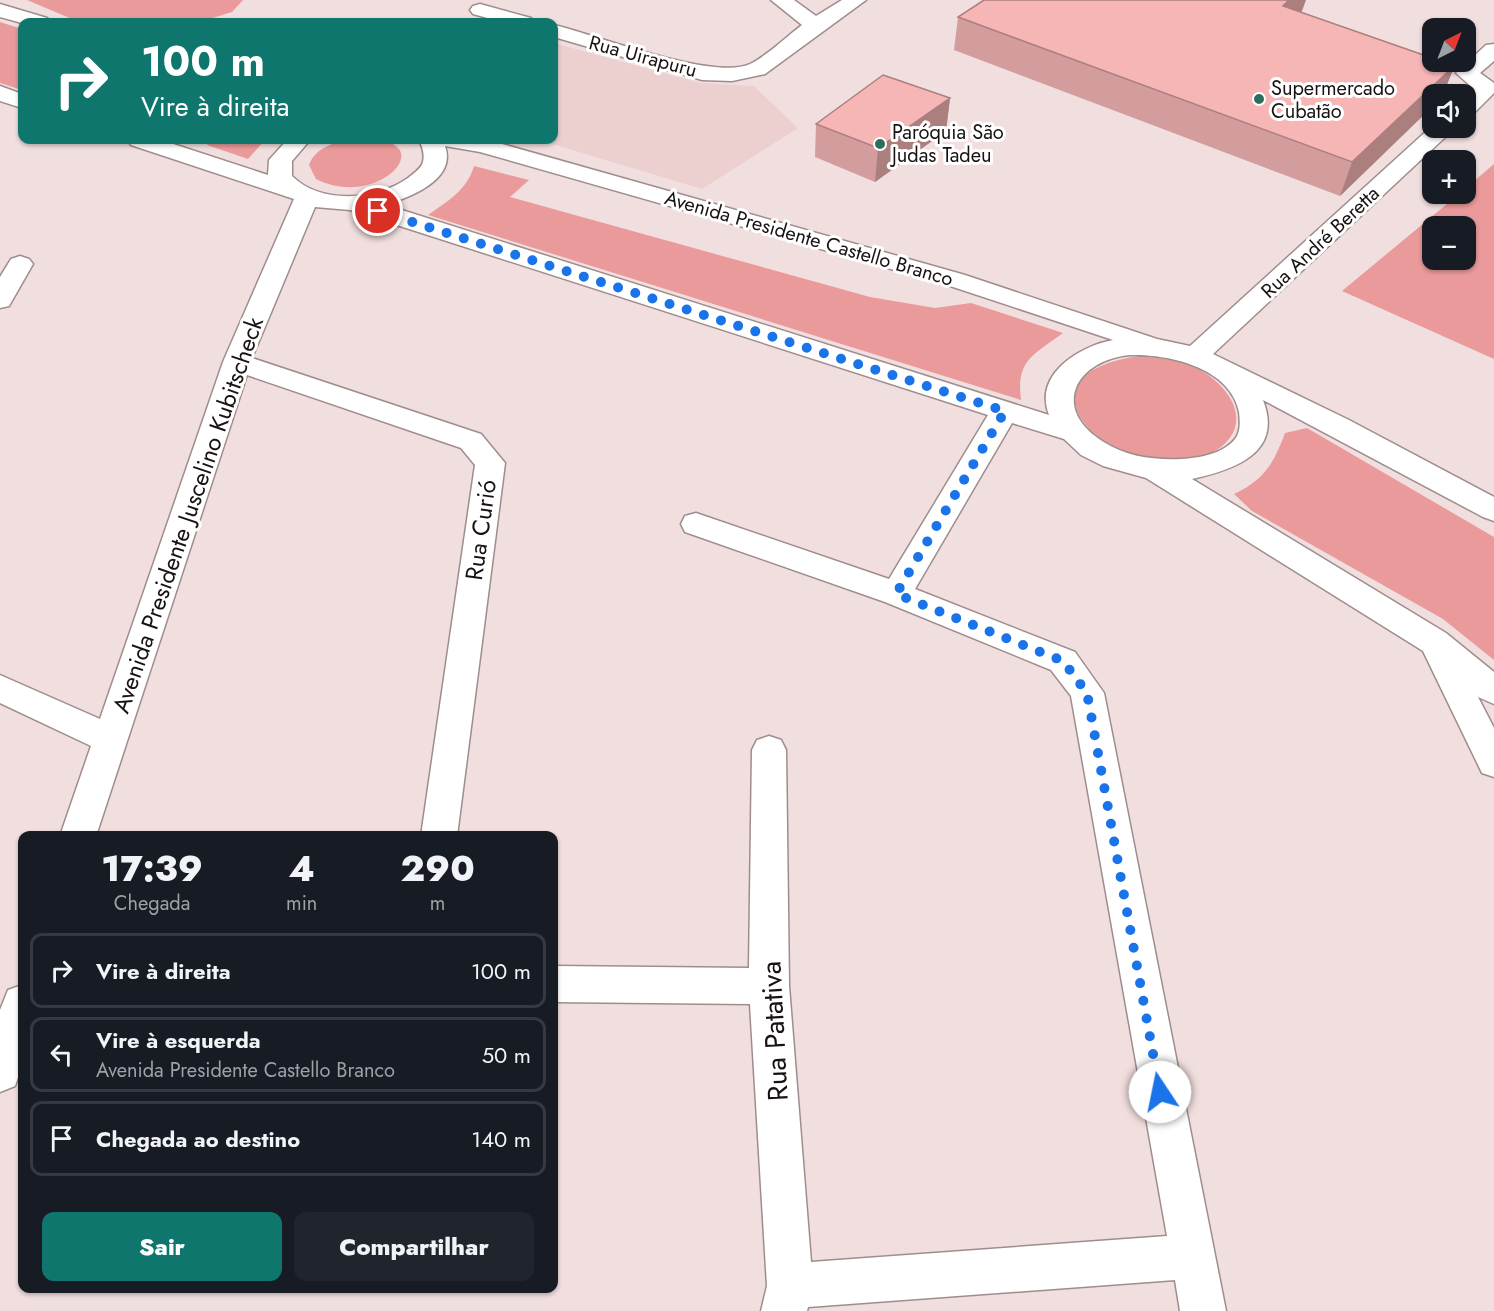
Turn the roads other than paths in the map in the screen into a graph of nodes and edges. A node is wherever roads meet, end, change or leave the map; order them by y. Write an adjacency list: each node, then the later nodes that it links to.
1 (781, 0): 7 (street)
2 (856, 0): 7 (street, Rua Uirapuru)
3 (0, 10): 5 (street)
4 (480, 11): 6 (street)
5 (27, 18)
6 (508, 18)
7 (815, 25): 8 (street, Rua Uirapuru)
8 (558, 32)
9 (1494, 50): 11 (street)
10 (0, 93): 12 (street)
11 (1476, 98)
12 (18, 100)
13 (1433, 138): 23 (street, Rua André Beretta)
14 (151, 144): 18 (street)
15 (292, 144): 18 (street)
16 (432, 144): 19 (street)
17 (476, 144): 22 (street, Avenida Presidente Castello Branco)
18 (297, 194): 19 (street); 24 (street, Avenida Presidente Juscelino Kubitscheck)
19 (356, 204): 26 (street)
20 (20, 264): 21 (street)
21 (0, 300)
22 (1164, 348): 23 (street); 27 (street)
23 (1195, 357): 25 (street)
24 (237, 362): 35 (street, Avenida Presidente Juscelino Kubitscheck); 39 (street, Rua Curió)
25 (1223, 371): 28 (street); 29 (street)
26 (1005, 411): 27 (street); 31 (street)
27 (1075, 433): 28 (street)
28 (1157, 471): 32 (street)
29 (1494, 510)
30 (696, 524): 31 (street)
31 (896, 594): 44 (street)
32 (1434, 642): 34 (street); 37 (street)
33 (0, 688): 35 (street)
34 (1494, 691)
35 (110, 740): 38 (street, Avenida Presidente Juscelino Kubitscheck)
36 (769, 750): 41 (street, Rua Patativa)
37 (1494, 763)
38 (80, 831)
39 (440, 831)
40 (558, 984): 41 (street)
41 (770, 986): 45 (street, Rua Patativa)
42 (18, 1014): 43 (street)
43 (2, 1059)
44 (1191, 1256): 45 (street); 46 (street)
45 (787, 1299)
46 (1203, 1311)

